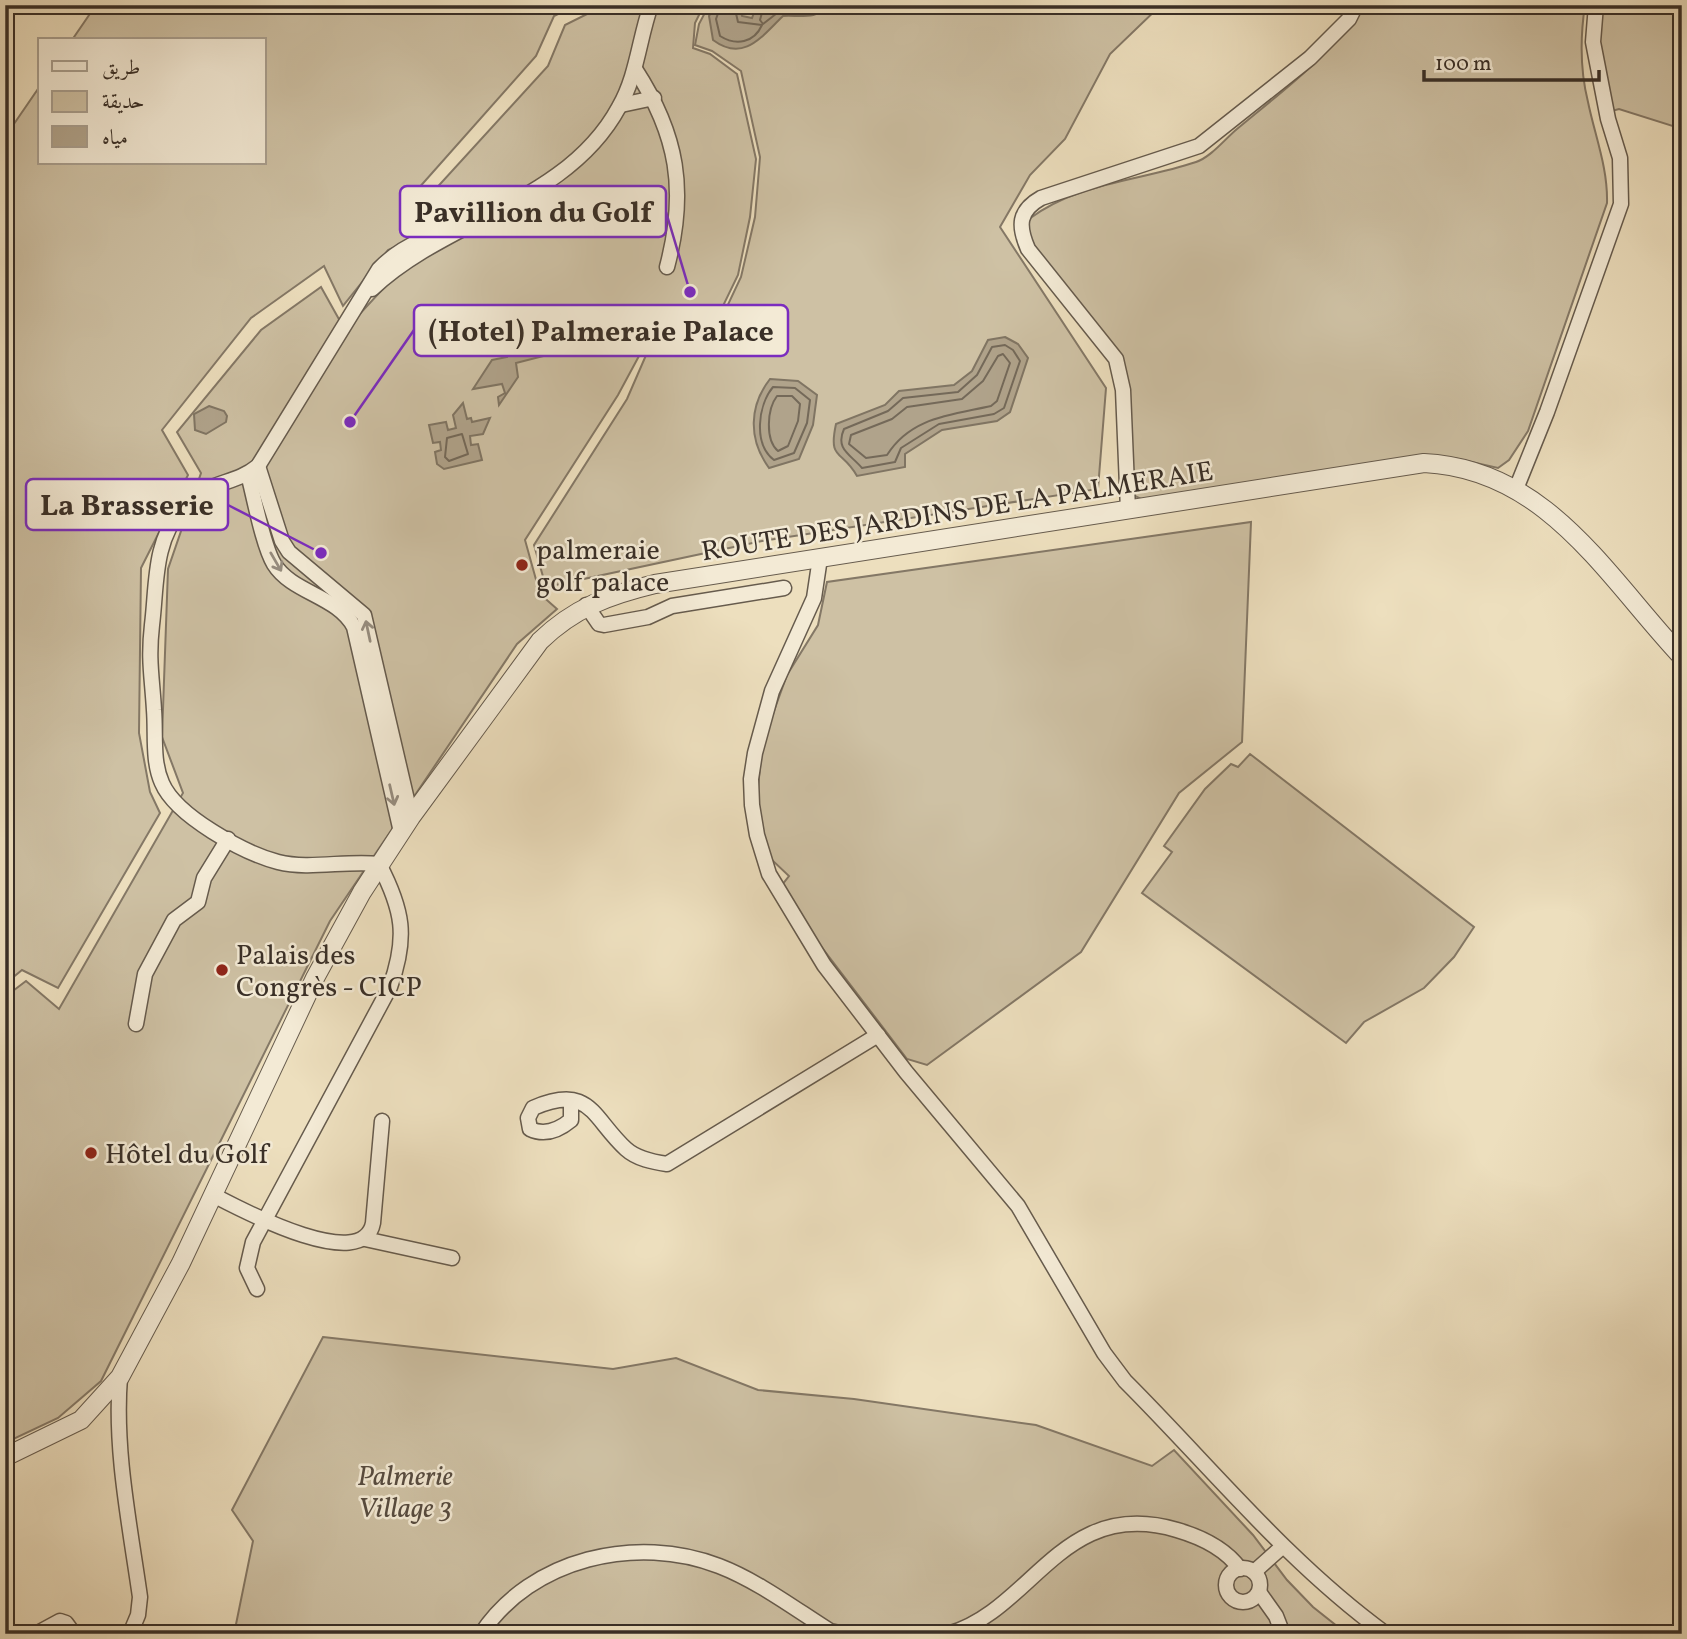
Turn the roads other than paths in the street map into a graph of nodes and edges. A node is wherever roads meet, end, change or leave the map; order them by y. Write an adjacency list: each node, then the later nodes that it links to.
1 (651, 5): 4 (street)
2 (1356, 5): 10 (street)
3 (1596, 5): 9 (street)
4 (635, 69): 5 (street); 6 (street)
5 (654, 98): 6 (street); 7 (street)
6 (621, 105): 8 (street)
7 (667, 267)
8 (253, 470): 15 (street); 16 (street)
9 (1516, 489): 10 (street, ROUTE DES JARDINS DE LA PALMERAIE); 14 (street, ROUTE DES JARDINS DE LA PALMERAIE)
10 (1128, 509): 11 (street, ROUTE DES JARDINS DE LA PALMERAIE)
11 (820, 558): 13 (street, ROUTE DES JARDINS DE LA PALMERAIE); 19 (street)
12 (784, 588): 13 (street)
13 (586, 605): 15 (street, ROUTE DES JARDINS DE LA PALMERAIE)
14 (1682, 657)
15 (406, 824): 17 (street, ROUTE DES JARDINS DE LA PALMERAIE)
16 (228, 839): 17 (street); 18 (street)
17 (379, 864): 22 (street, ROUTE DES JARDINS DE LA PALMERAIE); 23 (street)
18 (136, 1024)
19 (878, 1035): 20 (street); 29 (street)
20 (571, 1101)
21 (382, 1121): 24 (street)
22 (213, 1195): 23 (street); 27 (street, ROUTE DES JARDINS DE LA PALMERAIE)
23 (264, 1222): 24 (street); 26 (street)
24 (365, 1239): 25 (street)
25 (452, 1258)
26 (257, 1289)
27 (120, 1377): 28 (street, ROUTE DES JARDINS DE LA PALMERAIE); 35 (street)
28 (5, 1457)
29 (1282, 1547): 30 (street); 39 (street)
30 (1247, 1571): 31 (street); 31 (street); 37 (street)
31 (1259, 1592): 38 (street)
32 (835, 1633): 36 (street)
33 (36, 1634): 34 (street)
34 (74, 1634)
35 (130, 1634)
36 (481, 1634)
37 (948, 1634)
38 (1283, 1634)
39 (1386, 1634)

